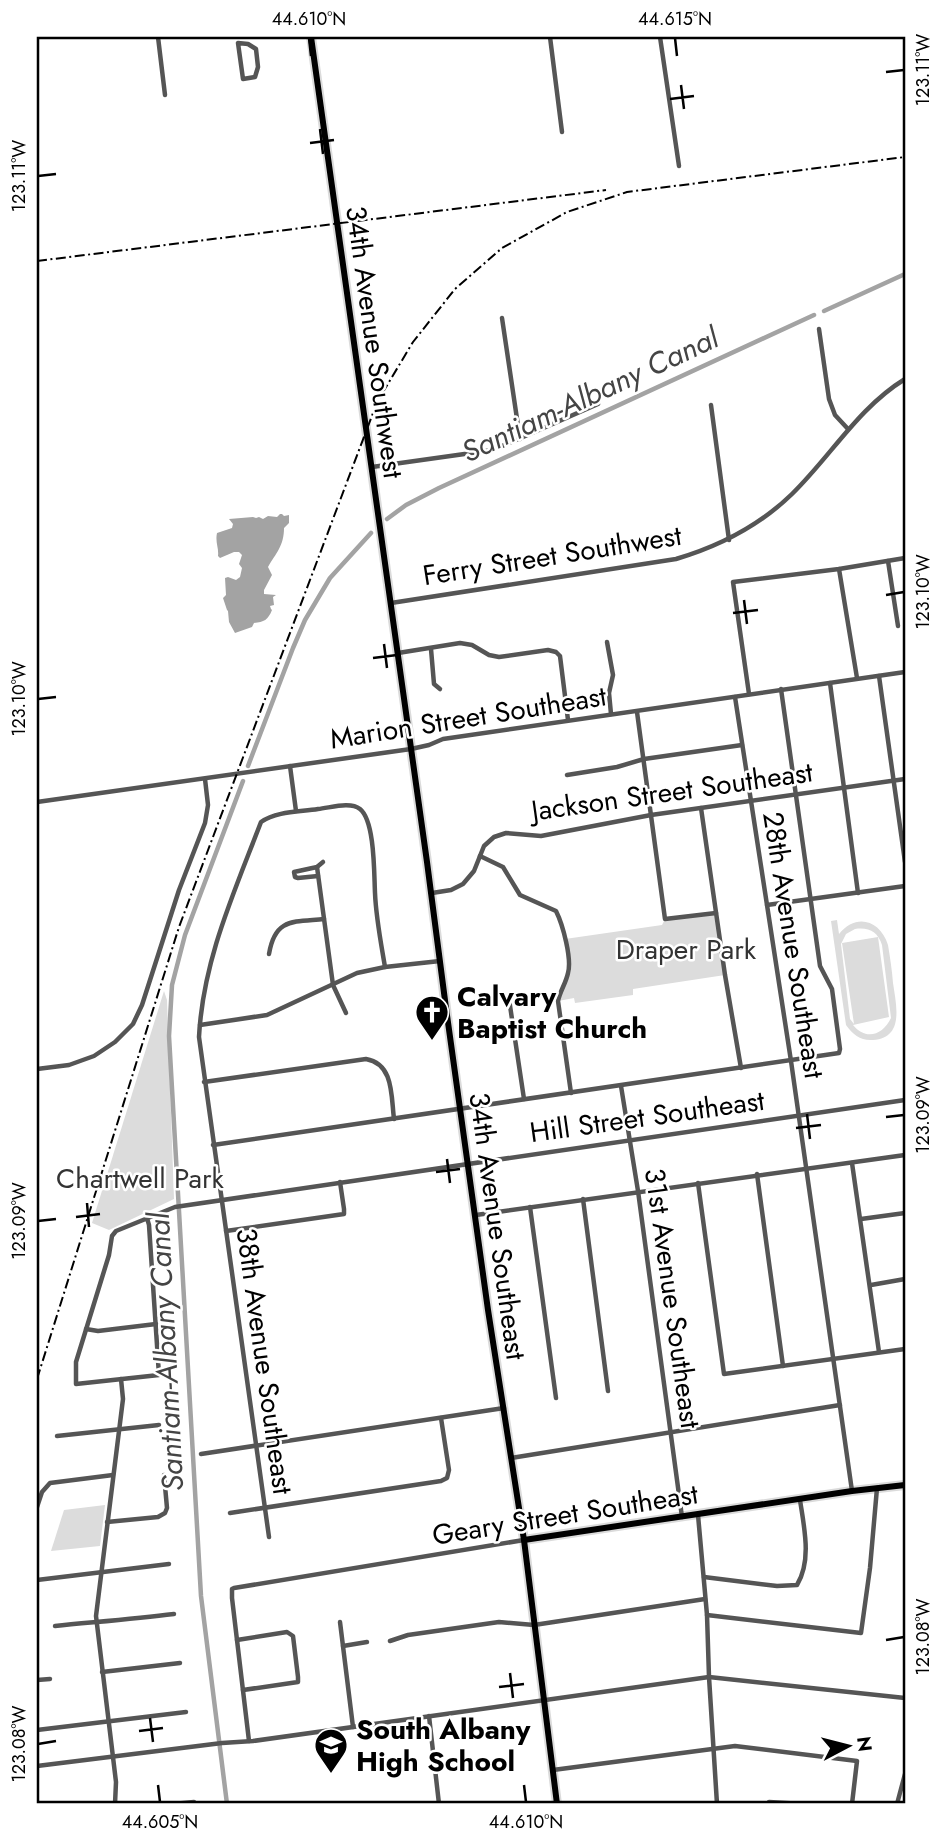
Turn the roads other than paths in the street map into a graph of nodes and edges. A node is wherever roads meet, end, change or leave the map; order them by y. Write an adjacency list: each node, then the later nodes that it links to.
1 (158, 37): 6 (street)
2 (311, 37): 16 (main road, 34th Avenue Southwest)
3 (550, 37): 7 (street)
4 (660, 37): 8 (street)
5 (238, 40): 5 (street)
6 (165, 95)
7 (562, 132)
8 (679, 166)
9 (502, 318): 15 (street)
10 (819, 329): 14 (street)
11 (905, 379): 14 (street, Ferry Street Southwest)
12 (598, 404): 15 (street)
13 (711, 405): 17 (street)
14 (848, 429): 17 (street, Ferry Street Southwest)
15 (520, 439): 16 (street)
16 (371, 467): 21 (main road, 34th Avenue Southwest)
17 (729, 540): 21 (street, Ferry Street Southwest)
18 (905, 558): 19 (street)
19 (888, 561): 20 (street); 22 (street)
20 (839, 569): 28 (street); 32 (street)
21 (391, 603): 25 (main road, 34th Avenue Southwest)
22 (898, 626)
23 (607, 642): 35 (street)
24 (430, 649): 25 (street); 30 (street); 36 (street)
25 (398, 653): 38 (main road, 34th Avenue Southeast)
26 (905, 672): 27 (street, Marion Street Southeast)
27 (879, 676): 28 (street, Marion Street Southeast); 44 (street)
28 (857, 679): 29 (street, Marion Street Southeast)
29 (830, 683): 31 (street, Marion Street Southeast); 45 (street)
30 (440, 689)
31 (781, 689): 32 (street, Marion Street Southeast); 46 (street)
32 (749, 694): 33 (street, Marion Street Southeast)
33 (735, 696): 34 (street, Marion Street Southeast); 37 (street, 28th Avenue Southeast)
34 (637, 712): 35 (street, Marion Street Southeast); 39 (street)
35 (611, 714): 36 (street, Marion Street Southeast)
36 (568, 720): 38 (street, Marion Street Southeast)
37 (742, 745): 39 (street); 47 (street, 28th Avenue Southeast)
38 (411, 749): 40 (street, Marion Street Southeast); 60 (main road, 34th Avenue Southeast)
39 (643, 759): 41 (street); 51 (street)
40 (290, 766): 42 (street, Marion Street Southeast); 50 (street)
41 (567, 775)
42 (205, 779): 48 (street, Marion Street Southeast); 74 (street)
43 (905, 779): 44 (street, Jackson Street Southeast)
44 (895, 781): 45 (street, Jackson Street Southeast); 52 (street)
45 (844, 788): 46 (street, Jackson Street Southeast); 59 (street)
46 (794, 794): 47 (street, Jackson Street Southeast); 61 (street)
47 (751, 801): 49 (street, Jackson Street Southeast); 62 (street, 28th Avenue Southeast)
48 (37, 802)
49 (701, 808): 51 (street, Jackson Street Southeast); 63 (street)
50 (296, 811): 67 (street); 71 (street, 38th Avenue Southeast)
51 (651, 815): 53 (street, Jackson Street Southeast); 63 (street)
52 (903, 833): 55 (street)
53 (480, 856): 60 (street, Jackson Street Southeast); 77 (street)
54 (323, 862): 56 (street)
55 (905, 862)
56 (317, 867): 57 (street); 57 (street)
57 (318, 876): 64 (street)
58 (905, 886): 59 (street)
59 (858, 892): 61 (street)
60 (432, 893): 66 (main road, 34th Avenue Southeast)
61 (810, 899): 62 (street); 72 (street)
62 (767, 905): 72 (street, 28th Avenue Southeast)
63 (716, 913): 73 (street)
64 (324, 919): 65 (street); 68 (street)
65 (270, 954)
66 (441, 961): 67 (street); 80 (main road, 34th Avenue Southeast)
67 (385, 967): 68 (street)
68 (333, 985): 70 (street); 71 (street)
69 (509, 999): 78 (street)
70 (346, 1013)
71 (200, 1025): 75 (street, 38th Avenue Southeast)
72 (791, 1061): 73 (street); 81 (street, 28th Avenue Southeast)
73 (741, 1068): 76 (street)
74 (37, 1069)
75 (204, 1082): 82 (street); 84 (street, 38th Avenue Southeast)
76 (621, 1086): 77 (street); 83 (street, 31st Avenue Southeast)
77 (571, 1093): 78 (street)
78 (524, 1099): 80 (street)
79 (905, 1100): 81 (street, Hill Street Southeast)
80 (461, 1109): 82 (street); 86 (main road, 34th Avenue Southeast)
81 (798, 1115): 83 (street, Hill Street Southeast); 88 (street, 28th Avenue Southeast)
82 (394, 1119): 84 (street)
83 (629, 1139): 86 (street, Hill Street Southeast); 92 (street, 31st Avenue Southeast)
84 (214, 1145): 93 (street, 38th Avenue Southeast)
85 (905, 1155): 87 (street)
86 (469, 1163): 90 (street, Hill Street Southeast); 97 (main road, 34th Avenue Southeast)
87 (852, 1163): 88 (street); 99 (street)
88 (806, 1169): 89 (street); 107 (street, 28th Avenue Southeast)
89 (757, 1174): 91 (street); 108 (street)
90 (340, 1182): 93 (street, Hill Street Southeast); 100 (street)
91 (698, 1183): 92 (street); 108 (street)
92 (638, 1191): 94 (street); 117 (street, 31st Avenue Southeast)
93 (221, 1199): 98 (street, Hill Street Southeast); 100 (street, 38th Avenue Southeast)
94 (583, 1199): 95 (street); 110 (street)
95 (530, 1207): 97 (street); 111 (street)
96 (905, 1213): 99 (street)
97 (476, 1214): 113 (main road, 34th Avenue Southeast)
98 (147, 1218): 103 (street); 104 (street, Hill Street Southeast)
99 (861, 1219): 102 (street)
100 (226, 1231): 119 (street, 38th Avenue Southeast)
101 (905, 1279): 102 (street)
102 (871, 1285): 106 (street)
103 (156, 1324): 104 (street); 109 (street)
104 (86, 1329): 109 (street, Hill Street Southeast)
105 (905, 1349): 106 (street)
106 (879, 1352): 107 (street)
107 (833, 1359): 108 (street); 112 (street, 28th Avenue Southeast)
108 (783, 1366)
109 (121, 1379): 116 (street)
110 (608, 1391)
111 (556, 1398)
112 (840, 1405): 117 (street); 126 (street, 28th Avenue Southeast)
113 (504, 1408): 114 (street); 121 (main road, 34th Avenue Southeast)
114 (441, 1418): 119 (street); 129 (street)
115 (159, 1425): 116 (street)
116 (119, 1428): 118 (street); 122 (street)
117 (670, 1432): 121 (street); 132 (street, 31st Avenue Southeast)
118 (58, 1436)
119 (256, 1446): 120 (street); 129 (street, 38th Avenue Southeast)
120 (201, 1454)
121 (511, 1458): 135 (main road, 34th Avenue Southeast)
122 (113, 1475): 128 (street); 133 (street)
123 (164, 1475): 133 (street)
124 (905, 1485): 125 (main road, Geary Street Southeast)
125 (877, 1488): 126 (main road, Geary Street Southeast); 142 (street)
126 (852, 1491): 127 (main road, Geary Street Southeast)
127 (800, 1500): 131 (main road, Geary Street Southeast); 138 (street)
128 (37, 1507)
129 (265, 1508): 130 (street); 134 (street, 38th Avenue Southeast)
130 (230, 1513)
131 (698, 1515): 132 (main road, Geary Street Southeast); 138 (street)
132 (682, 1517): 135 (main road, Geary Street Southeast)
133 (107, 1522): 137 (street)
134 (269, 1537)
135 (524, 1540): 145 (main road, 34th Avenue Southeast); 147 (street, Geary Street Southeast)
136 (169, 1564): 137 (street)
137 (101, 1572): 139 (street); 144 (street)
138 (704, 1577): 140 (street)
139 (37, 1580)
140 (705, 1599): 142 (street); 145 (street)
141 (174, 1614): 144 (street)
142 (707, 1615): 153 (street)
143 (340, 1622): 150 (street)
144 (97, 1623): 146 (street); 152 (street)
145 (534, 1625): 148 (street); 158 (main road, 34th Avenue Southeast)
146 (55, 1626)
147 (237, 1640): 156 (street); 156 (street)
148 (390, 1641)
149 (367, 1642): 150 (street)
150 (343, 1646): 162 (street)
151 (180, 1663): 152 (street)
152 (102, 1672): 161 (street)
153 (709, 1677): 157 (street); 158 (street); 165 (street)
154 (50, 1679): 155 (street)
155 (37, 1680)
156 (243, 1690): 164 (street)
157 (905, 1698)
158 (543, 1699): 160 (street); 168 (main road, 34th Avenue Southeast)
159 (186, 1712): 161 (street)
160 (429, 1716): 162 (street); 174 (street)
161 (109, 1722): 163 (street); 166 (street)
162 (353, 1727): 164 (street)
163 (37, 1730)
164 (249, 1741): 166 (street)
165 (714, 1749): 168 (street); 176 (street); 178 (street)
166 (113, 1757): 167 (street); 172 (street)
167 (37, 1766)
168 (553, 1770): 175 (main road, 34th Avenue Southeast)
169 (905, 1774): 179 (street)
170 (194, 1802): 173 (street)
171 (769, 1803): 177 (street)
172 (115, 1804)
173 (173, 1804)
174 (439, 1804)
175 (557, 1804)
176 (717, 1804)
177 (803, 1804)
178 (852, 1804)
179 (897, 1804)

